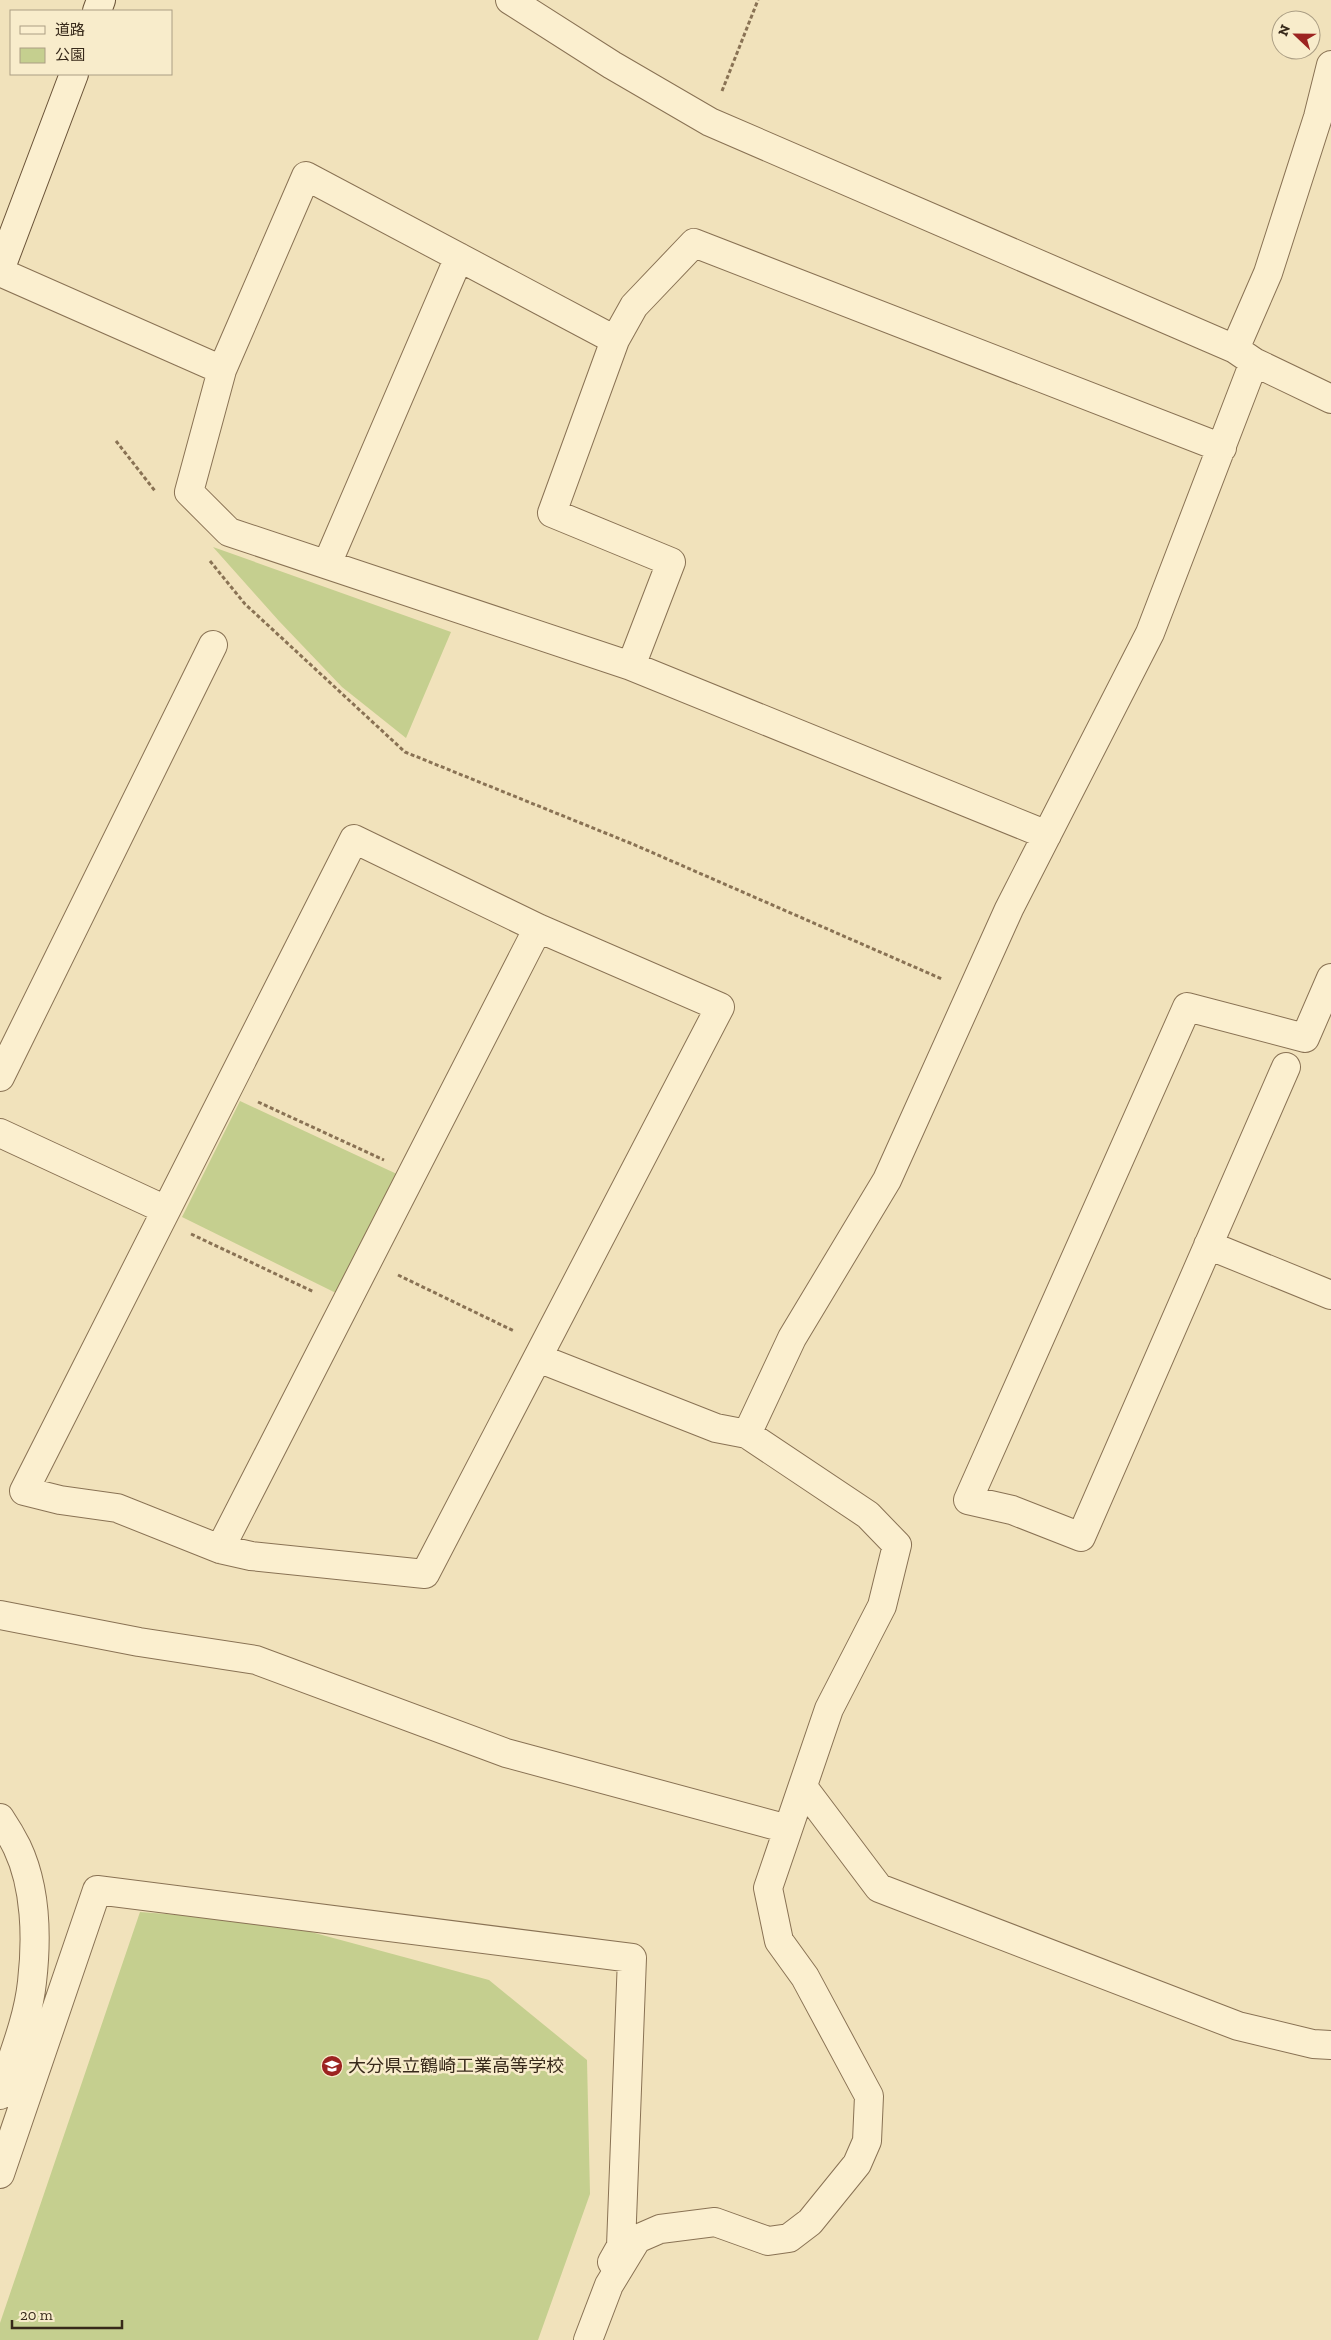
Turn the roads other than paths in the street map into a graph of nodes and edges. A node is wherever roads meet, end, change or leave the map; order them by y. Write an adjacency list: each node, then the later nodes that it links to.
1 (510, 0): 7 (street)
2 (1331, 65): 7 (street)
3 (74, 75): 5 (street)
4 (460, 257): 6 (street); 8 (street); 11 (street)
5 (0, 271): 8 (street)
6 (615, 340): 10 (street); 13 (street)
7 (1244, 355): 9 (street); 10 (street)
8 (222, 370): 11 (street)
9 (1331, 399)
10 (1222, 448): 14 (street)
11 (327, 564): 13 (street)
12 (213, 645): 18 (street)
13 (631, 666): 14 (street)
14 (1048, 835): 24 (street)
15 (538, 928): 20 (street); 23 (street); 25 (street)
16 (1331, 978): 21 (street)
17 (1286, 1067): 21 (street)
18 (0, 1077)
19 (0, 1133): 20 (street)
20 (163, 1215): 25 (street)
21 (1208, 1245): 22 (street)
22 (1331, 1295)
23 (538, 1358): 24 (street); 25 (street)
24 (747, 1434): 27 (street)
25 (220, 1549)
26 (0, 1615): 29 (street)
27 (803, 1787): 29 (street); 30 (street)
28 (0, 1818): 31 (street)
29 (788, 1829): 34 (street)
30 (1331, 2045)
31 (0, 2095)
32 (0, 2174): 33 (street)
33 (577, 2340)
34 (588, 2340)

